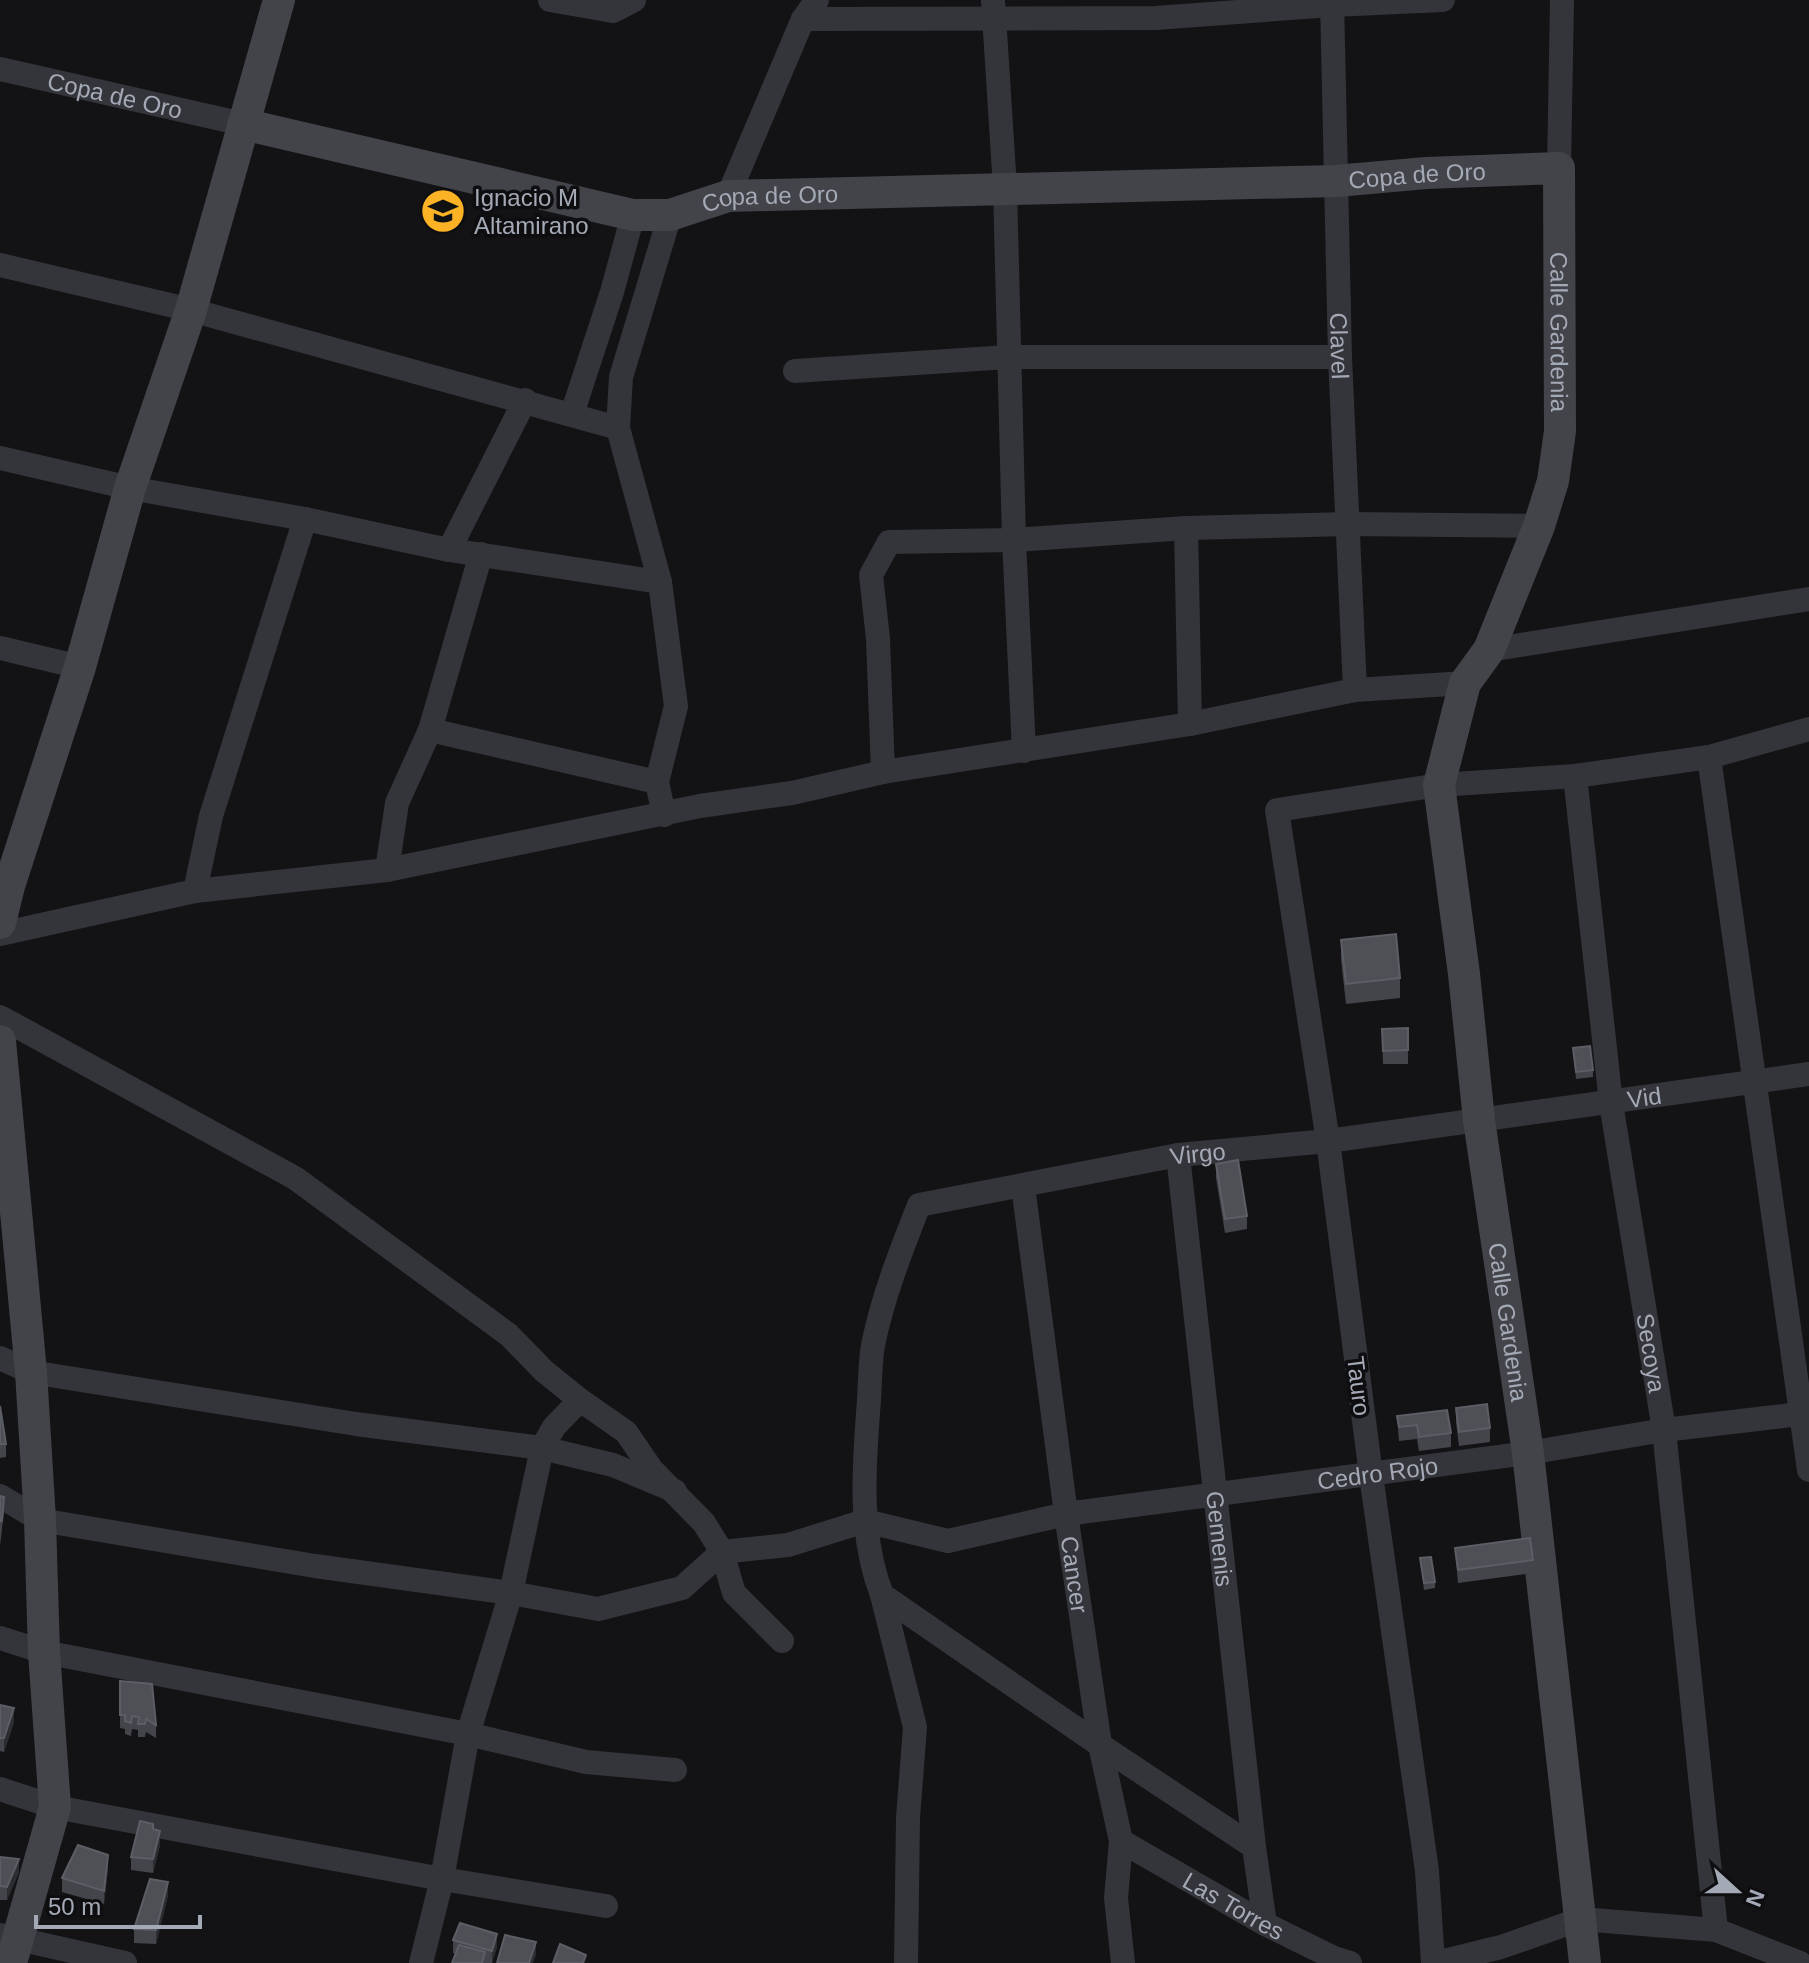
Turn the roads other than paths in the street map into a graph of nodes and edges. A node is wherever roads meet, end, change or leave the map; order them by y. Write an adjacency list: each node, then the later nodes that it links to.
1 (279, 0): 11 (street)
2 (550, 0): 3 (street)
3 (634, 0)
4 (1443, 0): 6 (street)
5 (1562, 0): 12 (street, Calle Gardenia)
6 (1332, 2): 7 (street); 13 (street, Clavel)
7 (1156, 9): 9 (street)
8 (810, 10): 9 (street); 15 (street)
9 (994, 10): 14 (street)
10 (0, 69): 11 (street, Copa de Oro)
11 (243, 124): 16 (street, Copa de Oro); 19 (street)
12 (1559, 168): 13 (street, Copa de Oro); 30 (street, Calle Gardenia)
13 (1336, 181): 14 (street, Copa de Oro); 21 (street, Clavel)
14 (1005, 188): 15 (street, Copa de Oro); 20 (street)
15 (728, 196): 17 (street, Copa de Oro)
16 (633, 215): 17 (street, Copa de Oro); 24 (street)
17 (670, 215): 25 (street)
18 (0, 265): 19 (street)
19 (191, 310): 23 (street); 27 (street)
20 (1008, 357): 21 (street); 22 (street); 32 (street)
21 (1340, 357): 29 (street, Clavel)
22 (795, 371)
23 (525, 400): 24 (street); 33 (street)
24 (572, 414): 25 (street)
25 (618, 428): 35 (street)
26 (0, 458): 27 (street)
27 (130, 488): 28 (street); 39 (street)
28 (305, 519): 33 (street); 53 (street)
29 (1348, 524): 30 (street); 31 (street); 41 (street, Clavel)
30 (1539, 526): 38 (street, Calle Gardenia)
31 (1186, 528): 32 (street); 42 (street)
32 (1014, 540): 45 (street); 47 (street)
33 (449, 550): 34 (street)
34 (481, 554): 35 (street); 44 (street)
35 (660, 582): 49 (street)
36 (1809, 599): 38 (street)
37 (0, 648): 39 (street)
38 (1489, 650): 40 (street, Calle Gardenia)
39 (80, 667): 54 (street)
40 (1465, 683): 41 (street); 50 (street, Calle Gardenia)
41 (1355, 690): 42 (street)
42 (1190, 724): 45 (street)
43 (1809, 729): 46 (street)
44 (430, 730): 49 (street); 52 (street)
45 (1024, 751): 47 (street)
46 (1709, 757): 48 (street); 59 (street)
47 (883, 772): 51 (street)
48 (1575, 776): 50 (street); 60 (street, Secoya)
49 (657, 782): 51 (street)
50 (1439, 785): 62 (street, Calle Gardenia); 63 (street, Tauro)
51 (664, 815): 52 (street)
52 (387, 870): 53 (street)
53 (195, 891): 55 (street)
54 (0, 923)
55 (0, 934)
56 (0, 1017): 69 (street)
57 (0, 1041): 61 (street)
58 (1809, 1074): 59 (street, Vid)
59 (1754, 1083): 60 (street, Vid); 70 (street)
60 (1611, 1103): 62 (street, Vid); 71 (street, Secoya)
61 (3, 1114): 65 (street)
62 (1479, 1120): 63 (street, Virgo); 73 (street, Calle Gardenia)
63 (1328, 1141): 64 (street, Virgo); 75 (street, Tauro)
64 (1178, 1155): 66 (street, Virgo); 77 (street, Gemenis)
65 (5, 1159): 68 (street)
66 (1023, 1186): 79 (street, Cancer); 81 (street, Virgo)
67 (0, 1358): 68 (street)
68 (31, 1372): 72 (street); 80 (street)
69 (580, 1400): 72 (street); 76 (street)
70 (1805, 1414): 71 (street, Cedro Rojo); 74 (street)
71 (1664, 1430): 73 (street, Cedro Rojo); 99 (street, Secoya)
72 (542, 1448): 76 (street); 83 (street)
73 (1528, 1453): 75 (street, Cedro Rojo); 97 (street, Calle Gardenia)
74 (1809, 1470)
75 (1371, 1475): 77 (street, Cedro Rojo); 106 (street, Tauro)
76 (675, 1491): 82 (street)
77 (1217, 1494): 79 (street, Cedro Rojo); 94 (street, Gemenis)
78 (0, 1496): 80 (street)
79 (1066, 1514): 81 (street, Cedro Rojo); 89 (street, Cancer)
80 (40, 1520): 83 (street); 87 (street)
81 (865, 1521): 82 (street); 84 (street)
82 (722, 1552): 83 (street); 86 (street)
83 (511, 1593): 88 (street)
84 (882, 1595): 89 (street); 103 (street)
85 (0, 1638): 87 (street)
86 (782, 1641)
87 (44, 1652): 88 (street); 92 (street)
88 (468, 1734): 90 (street); 95 (street)
89 (1100, 1745): 93 (street, Cancer); 94 (street)
90 (675, 1770)
91 (0, 1789): 92 (street)
92 (55, 1807): 95 (street); 100 (street)
93 (1121, 1841): 98 (street, Las Torres); 104 (street, Cancer)
94 (1254, 1847): 98 (street, Gemenis)
95 (442, 1879): 96 (street); 102 (street)
96 (606, 1906)
97 (1581, 1919): 99 (street); 106 (street); 107 (street, Calle Gardenia)
98 (1265, 1924): 105 (street, Las Torres)
99 (1716, 1930): 108 (street)
100 (9, 1946): 101 (street)
101 (125, 1963)
102 (421, 1963)
103 (906, 1963)
104 (1123, 1963)
105 (1350, 1963)
106 (1434, 1963)
107 (1585, 1963)
108 (1800, 1963)

